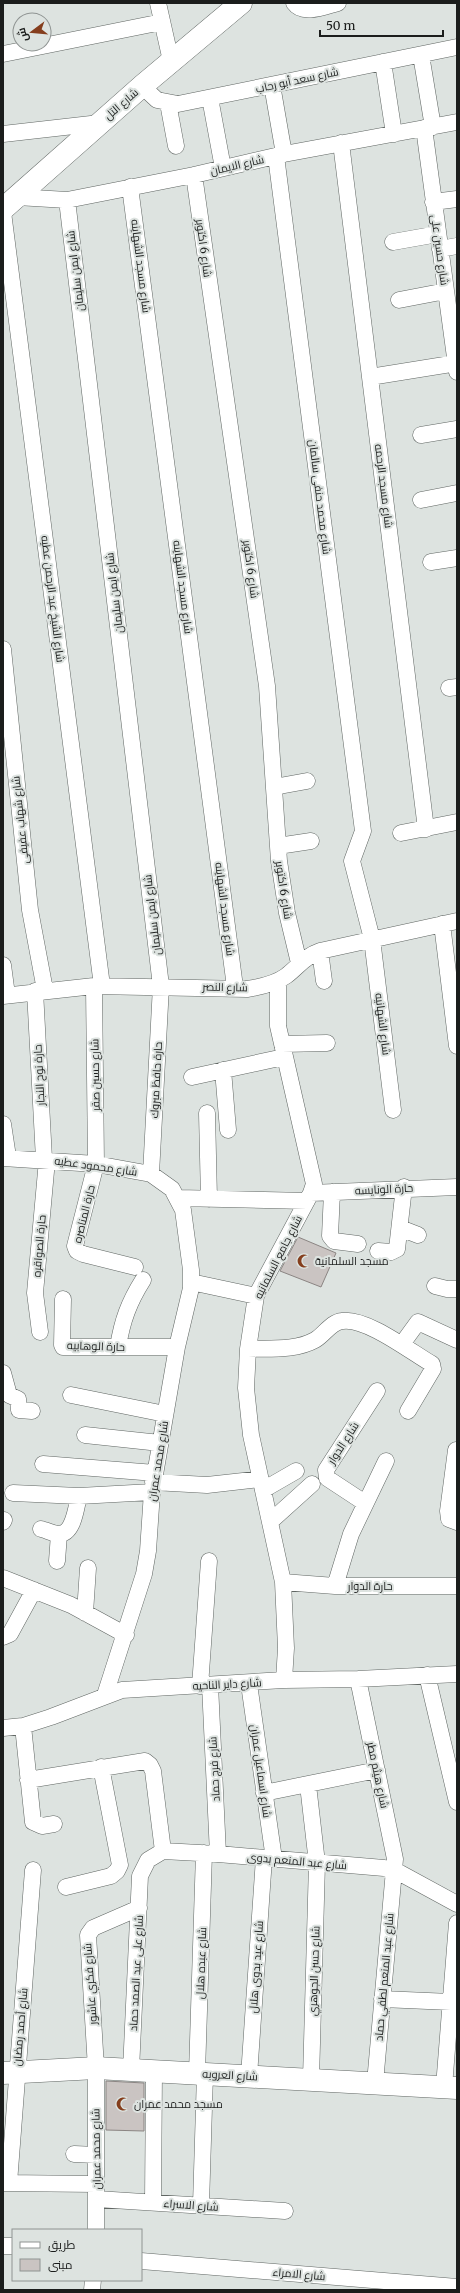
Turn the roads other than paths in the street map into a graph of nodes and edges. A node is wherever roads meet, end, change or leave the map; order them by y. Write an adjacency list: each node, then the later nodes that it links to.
1 (158, 3): 5 (street)
2 (242, 3): 9 (street, شارع التل)
3 (294, 3): 4 (street)
4 (338, 3)
5 (162, 22): 7 (street); 9 (street)
6 (457, 47): 8 (street, شارع سعد أبو رحاب)
7 (3, 54)
8 (421, 55): 10 (street, شارع سعد أبو رحاب); 17 (street, شارع حسين على)
9 (170, 61): 12 (street, شارع التل)
10 (384, 62): 11 (street, شارع سعد أبو رحاب); 19 (street)
11 (272, 85): 13 (street, شارع سعد أبو رحاب); 22 (street, شارع محمد حنفى سالمان)
12 (142, 86): 14 (street); 15 (street, شارع التل)
13 (210, 98): 14 (street, شارع سعد أبو رحاب); 23 (street)
14 (168, 103): 21 (street)
15 (100, 122): 18 (street); 29 (street, شارع التل)
16 (457, 122): 17 (street, شارع الايمان)
17 (429, 127): 19 (street, شارع الايمان); 28 (street, شارع حسين على)
18 (3, 134)
19 (394, 134): 20 (street, شارع الايمان)
20 (341, 143): 22 (street, شارع الايمان); 37 (street, شارع مسجد الرحمه)
21 (176, 146)
22 (280, 155): 23 (street, شارع الايمان); 50 (street, شارع محمد حنفى سالمان)
23 (223, 168): 24 (street, شارع الايمان)
24 (194, 175): 25 (street, شارع الايمان); 46 (street, شارع 6 اكتوبر)
25 (130, 187): 27 (street, شارع الايمان); 62 (street, شارع مسجد الشهاينه)
26 (457, 199): 28 (street)
27 (66, 200): 29 (street, شارع الايمان); 61 (street, شارع ايمن سليمان)
28 (433, 202): 31 (street, شارع حسين على)
29 (8, 206): 60 (street, شارع الشيخ عبد الرحمن عطيه)
30 (393, 242): 31 (street)
31 (439, 242): 32 (street); 33 (street, شارع حسين على)
32 (457, 246)
33 (446, 292): 34 (street); 35 (street, شارع حسين على)
34 (399, 300)
35 (453, 311): 36 (street, شارع حسين على)
36 (457, 366): 37 (street)
37 (370, 377): 48 (street, شارع مسجد الرحمه)
38 (457, 429): 39 (street)
39 (421, 435)
40 (457, 494): 41 (street)
41 (421, 500)
42 (457, 558): 43 (street)
43 (431, 562)
44 (3, 648): 63 (street, شارع شهاب عفيفى)
45 (307, 781): 46 (street)
46 (274, 787): 52 (street, شارع 6 اكتوبر)
47 (457, 822): 48 (street)
48 (426, 829): 49 (street)
49 (401, 834)
50 (361, 839): 54 (street, شارع الشهانيه)
51 (311, 841): 52 (street)
52 (278, 846): 56 (street, شارع 6 اكتوبر)
53 (450, 922): 54 (street, شارع النصر); 66 (street)
54 (372, 939): 55 (street, شارع النصر); 70 (street, شارع الشهانيه)
55 (320, 951): 56 (street, شارع النصر); 58 (street)
56 (299, 963): 59 (street, شارع النصر)
57 (3, 965): 64 (street)
58 (324, 980)
59 (278, 981): 62 (street, شارع النصر); 67 (street, شارع جامع السلمانيه)
60 (98, 986): 61 (street, شارع النصر); 63 (street, شارع النصر); 76 (street, شارع حسين صقر)
61 (161, 986): 62 (street, شارع النصر); 77 (street, حارة حافظ مبروك)
62 (235, 987)
63 (40, 991): 64 (street, شارع النصر); 75 (street, حارة نوح النجار)
64 (5, 996)
65 (327, 1043): 67 (street)
66 (457, 1046)
67 (283, 1050): 68 (street); 81 (street, شارع جامع السلمانيه)
68 (223, 1070): 69 (street); 73 (street)
69 (192, 1077)
70 (393, 1110)
71 (206, 1113): 83 (street)
72 (3, 1124): 74 (street)
73 (228, 1130)
74 (6, 1158): 75 (street, شارع محمود عطيه)
75 (45, 1159): 76 (street, شارع محمود عطيه); 93 (street, حارة الصواقره)
76 (96, 1164): 77 (street, شارع محمود عطيه); 97 (street, حارة المناصره)
77 (151, 1174): 82 (street, شارع محمود عطيه)
78 (457, 1186): 79 (street, حارة الونايسه)
79 (404, 1187): 80 (street, حارة الونايسه); 84 (street)
80 (332, 1192): 81 (street, حارة الونايسه); 86 (street)
81 (309, 1197): 83 (street, حارة الونايسه); 91 (street, شارع جامع السلمانيه)
82 (178, 1198): 83 (street, حارة الونايسه); 88 (street, شارع محمود عطيه)
83 (209, 1199)
84 (400, 1228): 85 (street); 87 (street)
85 (418, 1235)
86 (358, 1244)
87 (378, 1251)
88 (191, 1276): 91 (street); 96 (street, شارع محمد عمران)
89 (435, 1286): 90 (street)
90 (457, 1289)
91 (256, 1296): 98 (street, شارع جامع السلمانيه)
92 (63, 1299): 97 (street, حارة الوهابيه)
93 (40, 1332)
94 (457, 1340): 95 (street)
95 (402, 1344): 98 (street); 103 (street)
96 (177, 1347): 97 (street, حارة الوهابيه); 104 (street, شارع محمد عمران)
97 (118, 1348)
98 (248, 1349): 112 (street, شارع جامع السلمانيه)
99 (3, 1373): 102 (street)
100 (377, 1391): 116 (street, شارع الدوار)
101 (71, 1395): 104 (street)
102 (32, 1410)
103 (408, 1411)
104 (165, 1414): 106 (street, شارع محمد عمران)
105 (85, 1435): 106 (street)
106 (160, 1443): 111 (street, شارع محمد عمران)
107 (456, 1450): 118 (street)
108 (386, 1461): 116 (street)
109 (43, 1464): 111 (street)
110 (296, 1471): 112 (street)
111 (153, 1482): 112 (street); 115 (street); 130 (street, شارع محمد عمران)
112 (261, 1484): 117 (street, شارع جامع السلمانيه)
113 (312, 1484): 117 (street)
114 (13, 1493): 115 (street)
115 (79, 1496): 120 (street)
116 (365, 1503): 126 (street)
117 (271, 1521): 125 (street, شارع جامع السلمانيه)
118 (457, 1522)
119 (41, 1529): 120 (street)
120 (59, 1534): 121 (street)
121 (57, 1561)
122 (209, 1561): 137 (street, شارع فرج حماد)
123 (88, 1568): 129 (street)
124 (3, 1578): 128 (street)
125 (283, 1582): 126 (street, حارة الدوار); 135 (street, شارع جامع السلمانيه)
126 (335, 1586): 127 (street, حارة الدوار)
127 (457, 1586)
128 (34, 1590): 129 (street); 131 (street)
129 (85, 1613): 130 (street)
130 (126, 1635): 138 (street, شارع محمد عمران)
131 (3, 1637)
132 (457, 1674): 133 (street, شارع داير الناحيه)
133 (427, 1675): 134 (street, شارع داير الناحيه); 141 (street)
134 (358, 1679): 135 (street, شارع داير الناحيه); 143 (street, شارع هيثم مطر)
135 (284, 1680): 136 (street, شارع داير الناحيه)
136 (249, 1684): 137 (street, شارع داير الناحيه); 146 (street, شارع اسماعيل عمران)
137 (205, 1686): 138 (street, شارع داير الناحيه); 150 (street, شارع فرج حماد)
138 (105, 1695): 139 (street, شارع داير الناحيه)
139 (23, 1726): 140 (street, شارع داير الناحيه); 144 (street)
140 (3, 1728)
141 (450, 1744): 147 (street)
142 (101, 1767): 144 (street); 149 (street); 155 (street)
143 (377, 1770): 145 (street); 154 (street, شارع هيثم مطر)
144 (28, 1780): 148 (street)
145 (308, 1785): 146 (street); 152 (street, شارع حسن الجوهري)
146 (264, 1794): 151 (street, شارع اسماعيل عمران)
147 (457, 1802)
148 (54, 1824)
149 (163, 1851): 150 (street, شارع عبد المنعم بدوى); 157 (street, شارع على عبد الصمد حماد)
150 (211, 1853): 151 (street, شارع عبد المنعم بدوى); 165 (street, شارع عبده هلال)
151 (269, 1858): 152 (street, شارع عبد المنعم بدوى); 166 (street, شارع عيد بدوى هلال)
152 (317, 1863): 154 (street, شارع عبد المنعم بدوى); 167 (street, شارع حسن الجوهري)
153 (33, 1870): 164 (street, شارع أحمد رمضان)
154 (394, 1871): 156 (street, شارع عبد المنعم بدوى); 159 (street, شارع عبد المنعم لطفي حماد)
155 (66, 1887)
156 (457, 1904)
157 (138, 1908): 161 (street, شارع فكري عاشور); 162 (street, شارع على عبد الصمد حماد)
158 (457, 1923): 160 (street)
159 (382, 1999): 160 (street); 168 (street, شارع عبد المنعم لطفي حماد)
160 (451, 2002): 169 (street)
161 (96, 2068): 162 (street, شارع العروبه); 164 (street, شارع العروبه); 171 (street, شارع محمد عمران)
162 (131, 2070): 163 (street, شارع العروبه)
163 (154, 2071): 165 (street, شارع العروبه); 174 (street)
164 (10, 2072): 172 (street, شارع أحمد رمضان)
165 (201, 2074): 166 (street, شارع العروبه); 175 (street)
166 (249, 2076): 167 (street, شارع العروبه)
167 (311, 2079): 168 (street, شارع العروبه)
168 (376, 2083): 169 (street, شارع العروبه)
169 (451, 2087)
170 (74, 2154): 171 (street)
171 (96, 2155): 173 (street, شارع محمد عمران)
172 (6, 2183): 173 (street, شارع الاسراء)
173 (97, 2191): 174 (street, شارع الاسراء); 177 (street, شارع محمد عمران)
174 (154, 2202): 175 (street, شارع الاسراء)
175 (201, 2206): 176 (street, شارع الاسراء)
176 (285, 2211)
177 (96, 2229)
178 (142, 2262): 179 (street, شارع الامراء)
179 (457, 2287)

